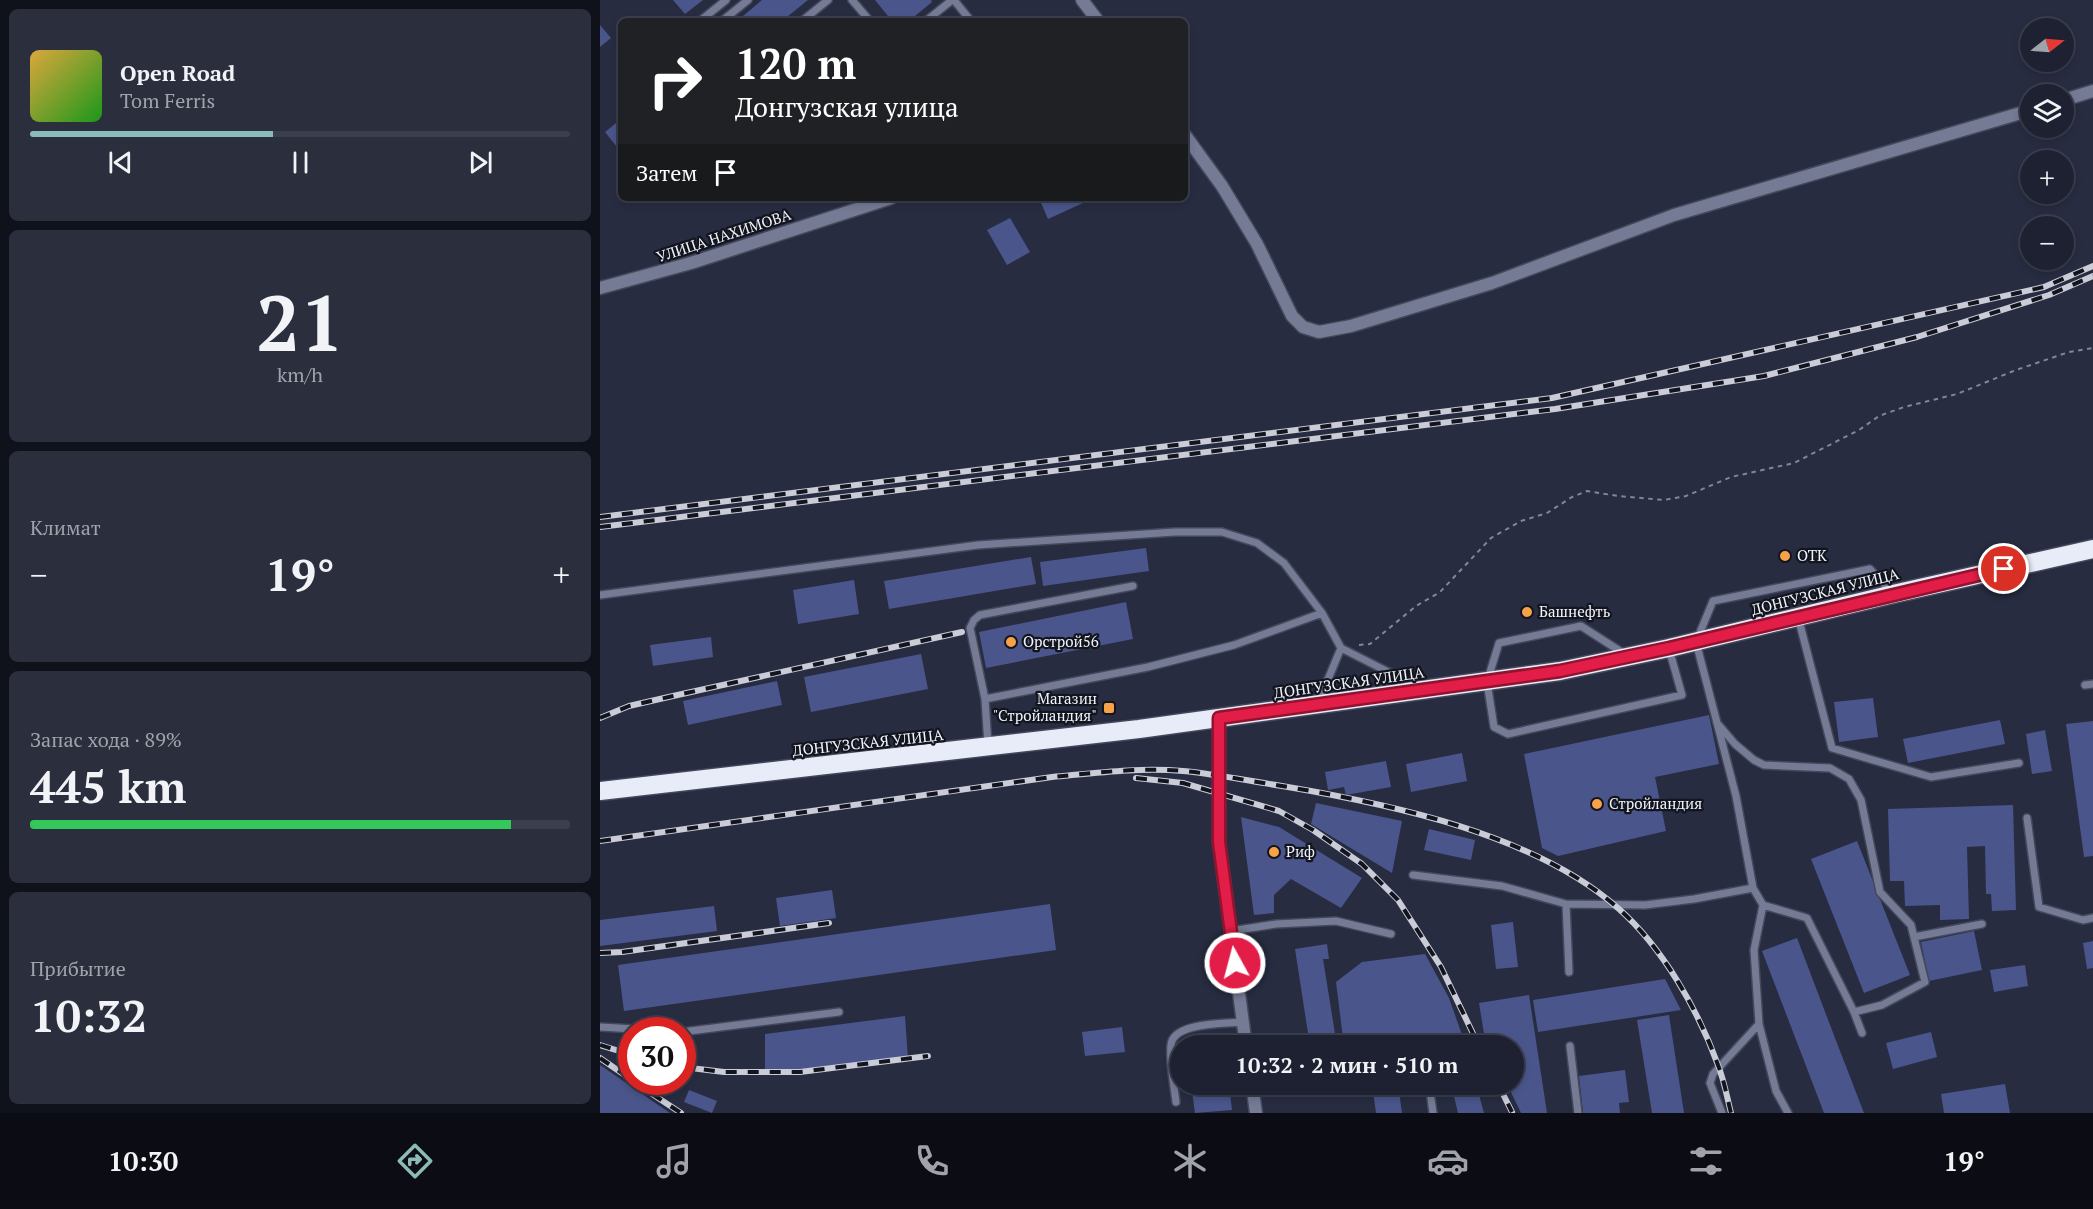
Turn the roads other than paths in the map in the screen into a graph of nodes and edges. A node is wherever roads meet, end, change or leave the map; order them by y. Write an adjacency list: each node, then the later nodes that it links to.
1 (726, 0): 7 (lane)
2 (748, 0): 8 (lane)
3 (828, 0): 9 (lane)
4 (852, 0): 10 (lane)
5 (953, 0): 11 (lane); 12 (lane)
6 (1082, 0): 13 (street)
7 (704, 18)
8 (726, 18)
9 (806, 18)
10 (867, 18)
11 (930, 18)
12 (968, 18)
13 (1096, 18)
14 (2093, 91): 15 (street)
15 (2074, 97)
16 (2020, 113): 17 (street)
17 (1188, 139)
18 (882, 201): 19 (street, УЛИЦА НАХИМОВА)
19 (600, 288)
20 (2093, 549): 22 (highway, ДОНГУЗСКАЯ УЛИЦА)
21 (1133, 586): 34 (lane)
22 (1893, 594): 25 (highway, ДОНГУЗСКАЯ УЛИЦА); 26 (lane)
23 (600, 595): 24 (lane)
24 (1322, 613): 27 (lane); 34 (lane)
25 (1798, 617): 26 (highway, ДОНГУЗСКАЯ УЛИЦА); 39 (lane)
26 (1696, 642): 28 (highway, ДОНГУЗСКАЯ УЛИЦА); 37 (lane)
27 (1341, 648): 33 (lane); 35 (lane)
28 (1669, 648): 29 (highway, ДОНГУЗСКАЯ УЛИЦА); 30 (lane)
29 (1628, 656): 30 (highway, ДОНГУЗСКАЯ УЛИЦА); 30 (lane)
30 (1486, 682): 33 (highway, ДОНГУЗСКАЯ УЛИЦА)
31 (2093, 684): 32 (lane)
32 (2085, 685)
33 (1424, 691): 35 (highway, ДОНГУЗСКАЯ УЛИЦА)
34 (985, 699): 38 (lane)
35 (1317, 705): 36 (highway, ДОНГУЗСКАЯ УЛИЦА)
36 (1219, 718): 38 (highway, ДОНГУЗСКАЯ УЛИЦА); 48 (street)
37 (1716, 722): 43 (lane); 50 (lane)
38 (988, 747): 40 (highway, ДОНГУЗСКАЯ УЛИЦА)
39 (2019, 763)
40 (600, 790)
41 (2027, 818): 46 (lane)
42 (1413, 875): 44 (lane)
43 (1753, 888): 44 (lane); 45 (lane)
44 (1566, 904): 51 (lane)
45 (1763, 905): 53 (lane); 55 (lane)
46 (2093, 918)
47 (1982, 924): 50 (lane)
48 (1231, 931): 49 (lane); 54 (street)
49 (1391, 934)
50 (1914, 937): 53 (lane)
51 (1569, 972)
52 (839, 1012): 58 (lane)
53 (1854, 1012): 59 (lane)
54 (1243, 1022): 60 (street); 64 (lane)
55 (1759, 1024): 68 (lane); 69 (lane)
56 (600, 1026): 57 (lane)
57 (618, 1027)
58 (696, 1030)
59 (1862, 1033)
60 (1245, 1035)
61 (1570, 1046): 67 (lane)
62 (1254, 1095): 65 (street)
63 (1431, 1095): 66 (lane)
64 (1176, 1102)
65 (1256, 1113)
66 (1433, 1113)
67 (1578, 1113)
68 (1722, 1113)
69 (1788, 1113)

